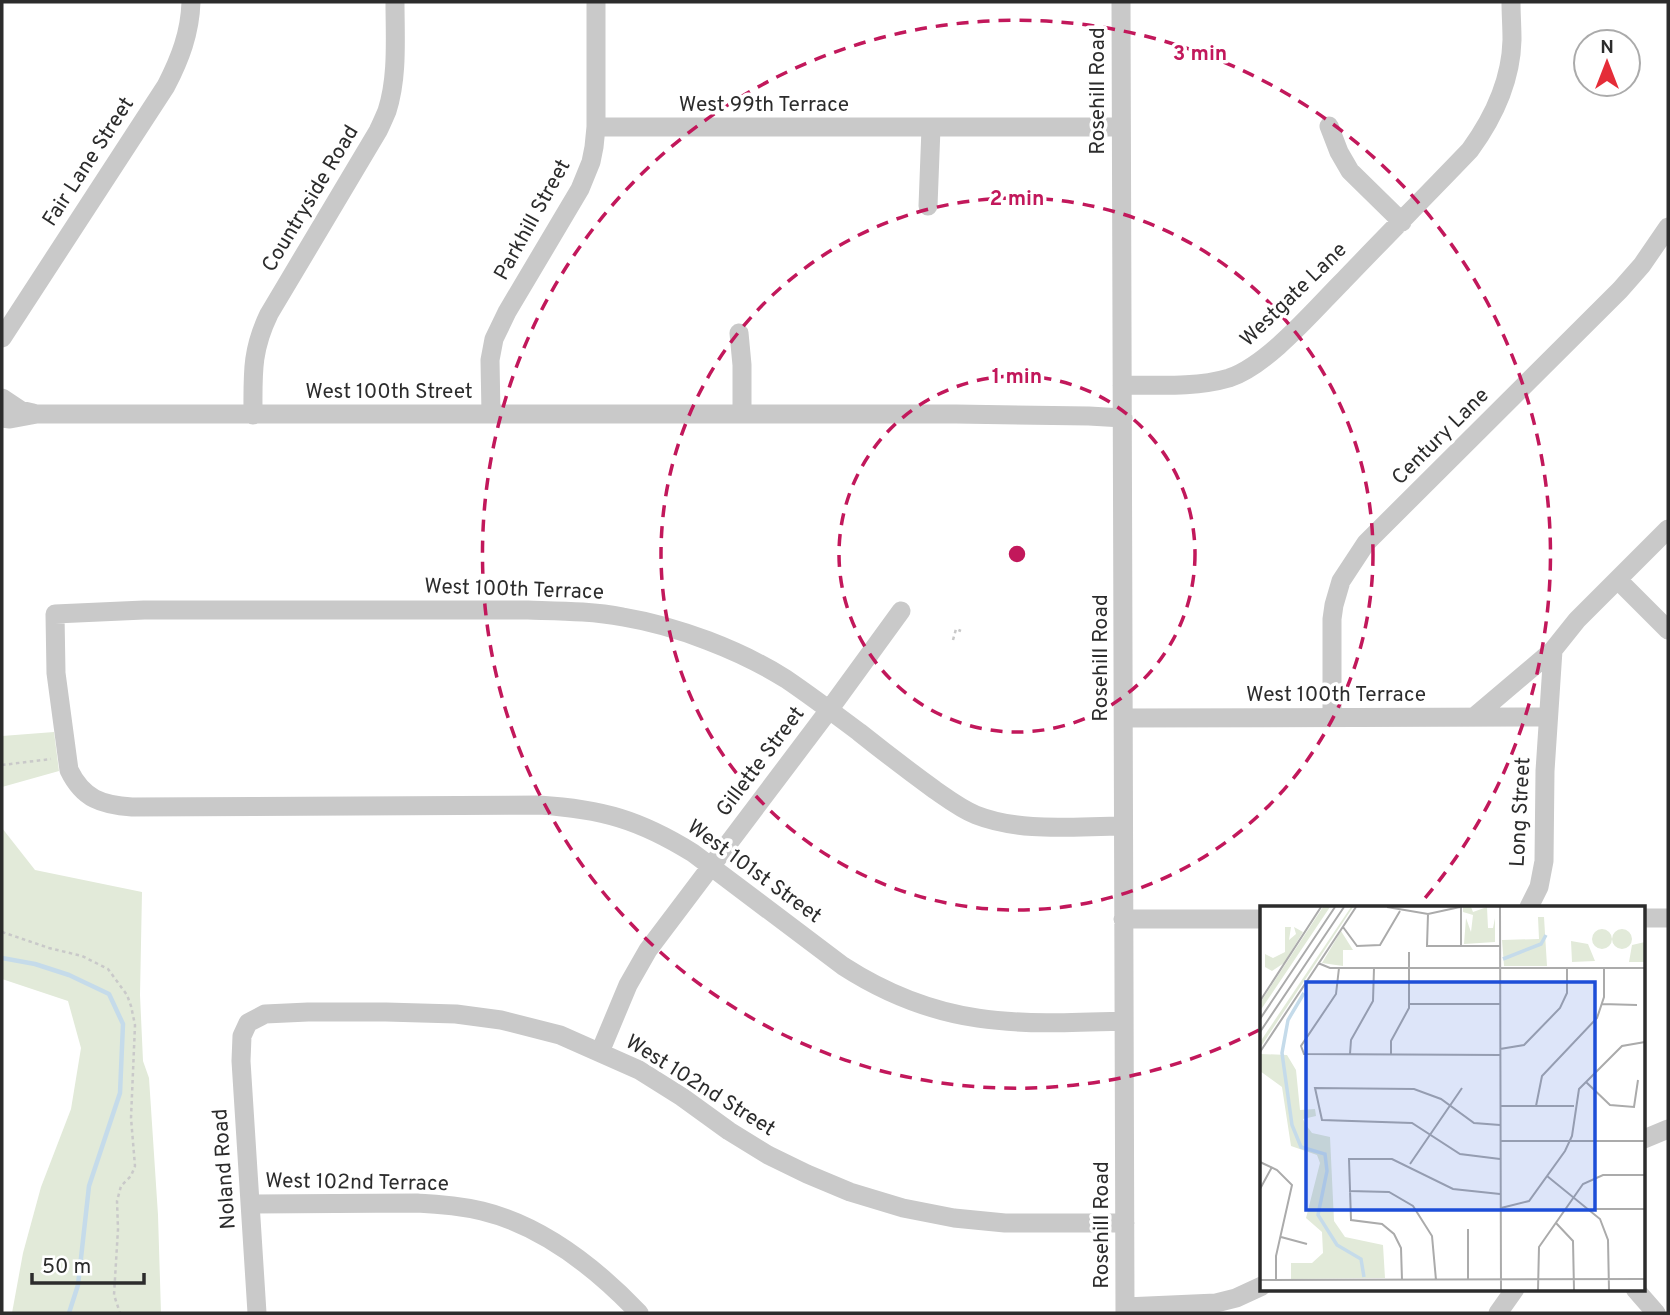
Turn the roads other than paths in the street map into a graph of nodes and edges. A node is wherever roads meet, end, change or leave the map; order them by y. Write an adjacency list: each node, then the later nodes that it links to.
1 (191, 2): 14 (street, Fair Lane Street)
2 (395, 2): 20 (street, Countryside Road)
3 (596, 2): 7 (street, Parkhill Street)
4 (1121, 2): 8 (street, Rosehill Road)
5 (1510, 2): 11 (street, Westgate Lane)
6 (1329, 126): 11 (street)
7 (596, 127): 9 (street, West 99th Terrace); 18 (street, Parkhill Street)
8 (1121, 127): 9 (street, West 99th Terrace); 15 (street, Rosehill Road)
9 (932, 128): 10 (street)
10 (928, 206)
11 (1402, 222): 15 (street, Westgate Lane)
12 (1668, 227): 29 (street, Century Lane)
13 (739, 333): 19 (street)
14 (2, 338)
15 (1122, 385): 22 (street, Rosehill Road)
16 (2, 398): 17 (street, West 100th Street)
17 (37, 414): 20 (street, West 100th Street); 21 (street, West 100th Street)
18 (491, 414): 19 (street, West 100th Street); 20 (street, West 100th Street)
19 (742, 414): 22 (street, West 100th Street)
20 (253, 415)
21 (2, 418)
22 (1122, 418): 31 (street, Rosehill Road)
23 (1668, 529): 24 (street)
24 (1618, 580): 26 (street); 27 (street)
25 (901, 611): 28 (street, Gillette Street)
26 (1668, 630)
27 (1553, 650): 30 (street); 32 (street)
28 (829, 710): 33 (street, West 100th Terrace); 34 (street, West 100th Terrace); 35 (street, Gillette Street)
29 (1332, 717): 31 (street, West 100th Terrace); 32 (street, West 100th Terrace)
30 (1548, 717): 32 (street, West 100th Terrace); 36 (street, Long Street)
31 (1124, 718): 34 (street, Rosehill Road)
32 (1474, 718)
33 (93, 799): 35 (street, West 101st Street)
34 (1123, 826): 39 (street, Rosehill Road)
35 (710, 867): 41 (street, West 101st Street); 43 (street, Gillette Street)
36 (1530, 906)
37 (1646, 918): 38 (street)
38 (1668, 918)
39 (1123, 919): 40 (street); 41 (street, Rosehill Road)
40 (1260, 919)
41 (1124, 1021): 47 (street, Rosehill Road)
42 (248, 1023): 43 (street, West 102nd Street); 46 (street, Noland Road)
43 (600, 1052): 47 (street, West 102nd Street)
44 (1668, 1129): 45 (street)
45 (1646, 1138)
46 (250, 1204): 53 (street, Noland Road); 54 (street, West 102nd Terrace)
47 (1125, 1223): 51 (street, Rosehill Road)
48 (1260, 1287): 51 (street)
49 (1514, 1290): 55 (street)
50 (1636, 1290): 52 (street)
51 (1125, 1310)
52 (1660, 1312)
53 (257, 1313)
54 (639, 1313)
55 (1498, 1313)

